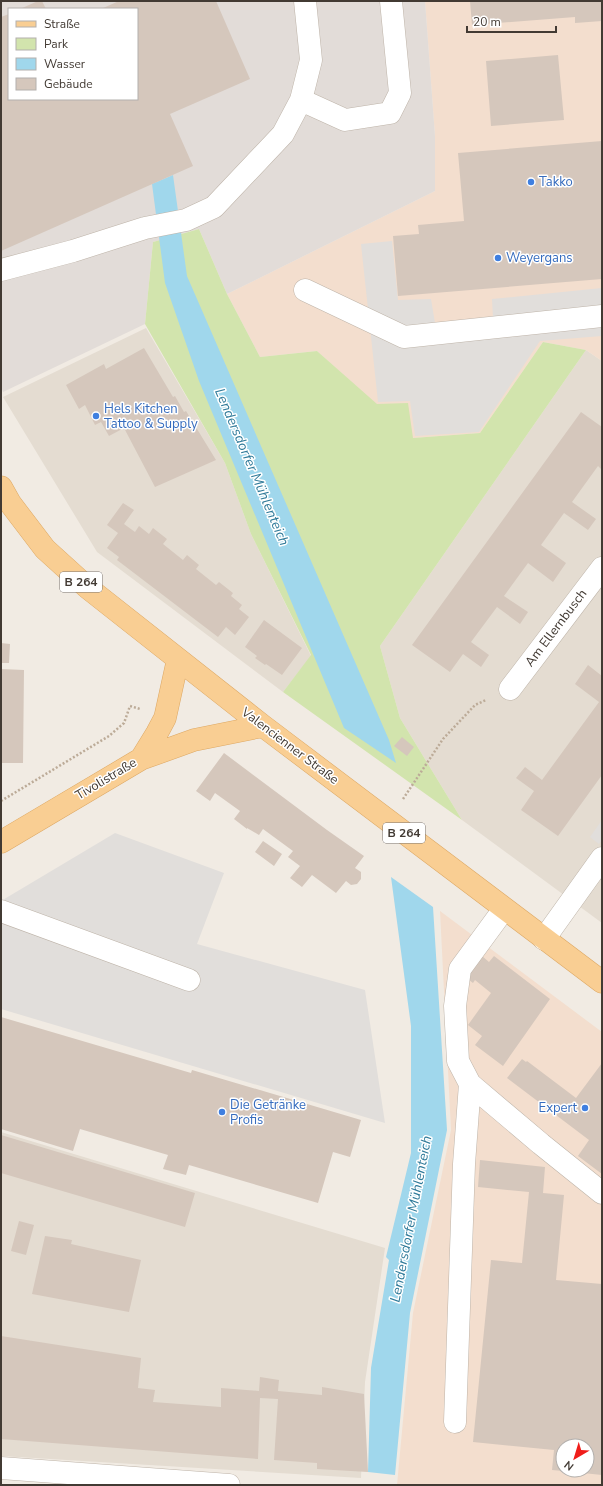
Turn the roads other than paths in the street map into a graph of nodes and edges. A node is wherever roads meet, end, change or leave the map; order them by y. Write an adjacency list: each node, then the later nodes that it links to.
1 (305, 1): 3 (street)
2 (391, 1): 3 (street)
3 (301, 100): 4 (street)
4 (1, 270)
5 (305, 290): 6 (street)
6 (602, 316)
7 (4, 499): 9 (main road, Valencienner Straße / B 264)
8 (602, 568): 10 (street, Am Ellernbusch)
9 (178, 660): 11 (main road, Valencienner Straße / B 264); 12 (main road, Tivolistraße)
10 (510, 689)
11 (263, 726): 12 (main road); 15 (main road, Valencienner Straße / B 264)
12 (141, 759): 13 (main road, Tivolistraße)
13 (1, 842)
14 (602, 858): 17 (street)
15 (504, 909): 17 (main road, Valencienner Straße / B 264); 20 (street)
16 (1, 912): 18 (street)
17 (544, 939): 19 (main road, Valencienner Straße / B 264)
18 (188, 980)
19 (602, 982)
20 (470, 1084): 21 (street); 22 (street)
21 (602, 1193)
22 (455, 1422)
23 (1, 1468): 24 (street)
24 (167, 1483): 25 (street)
25 (229, 1485)

